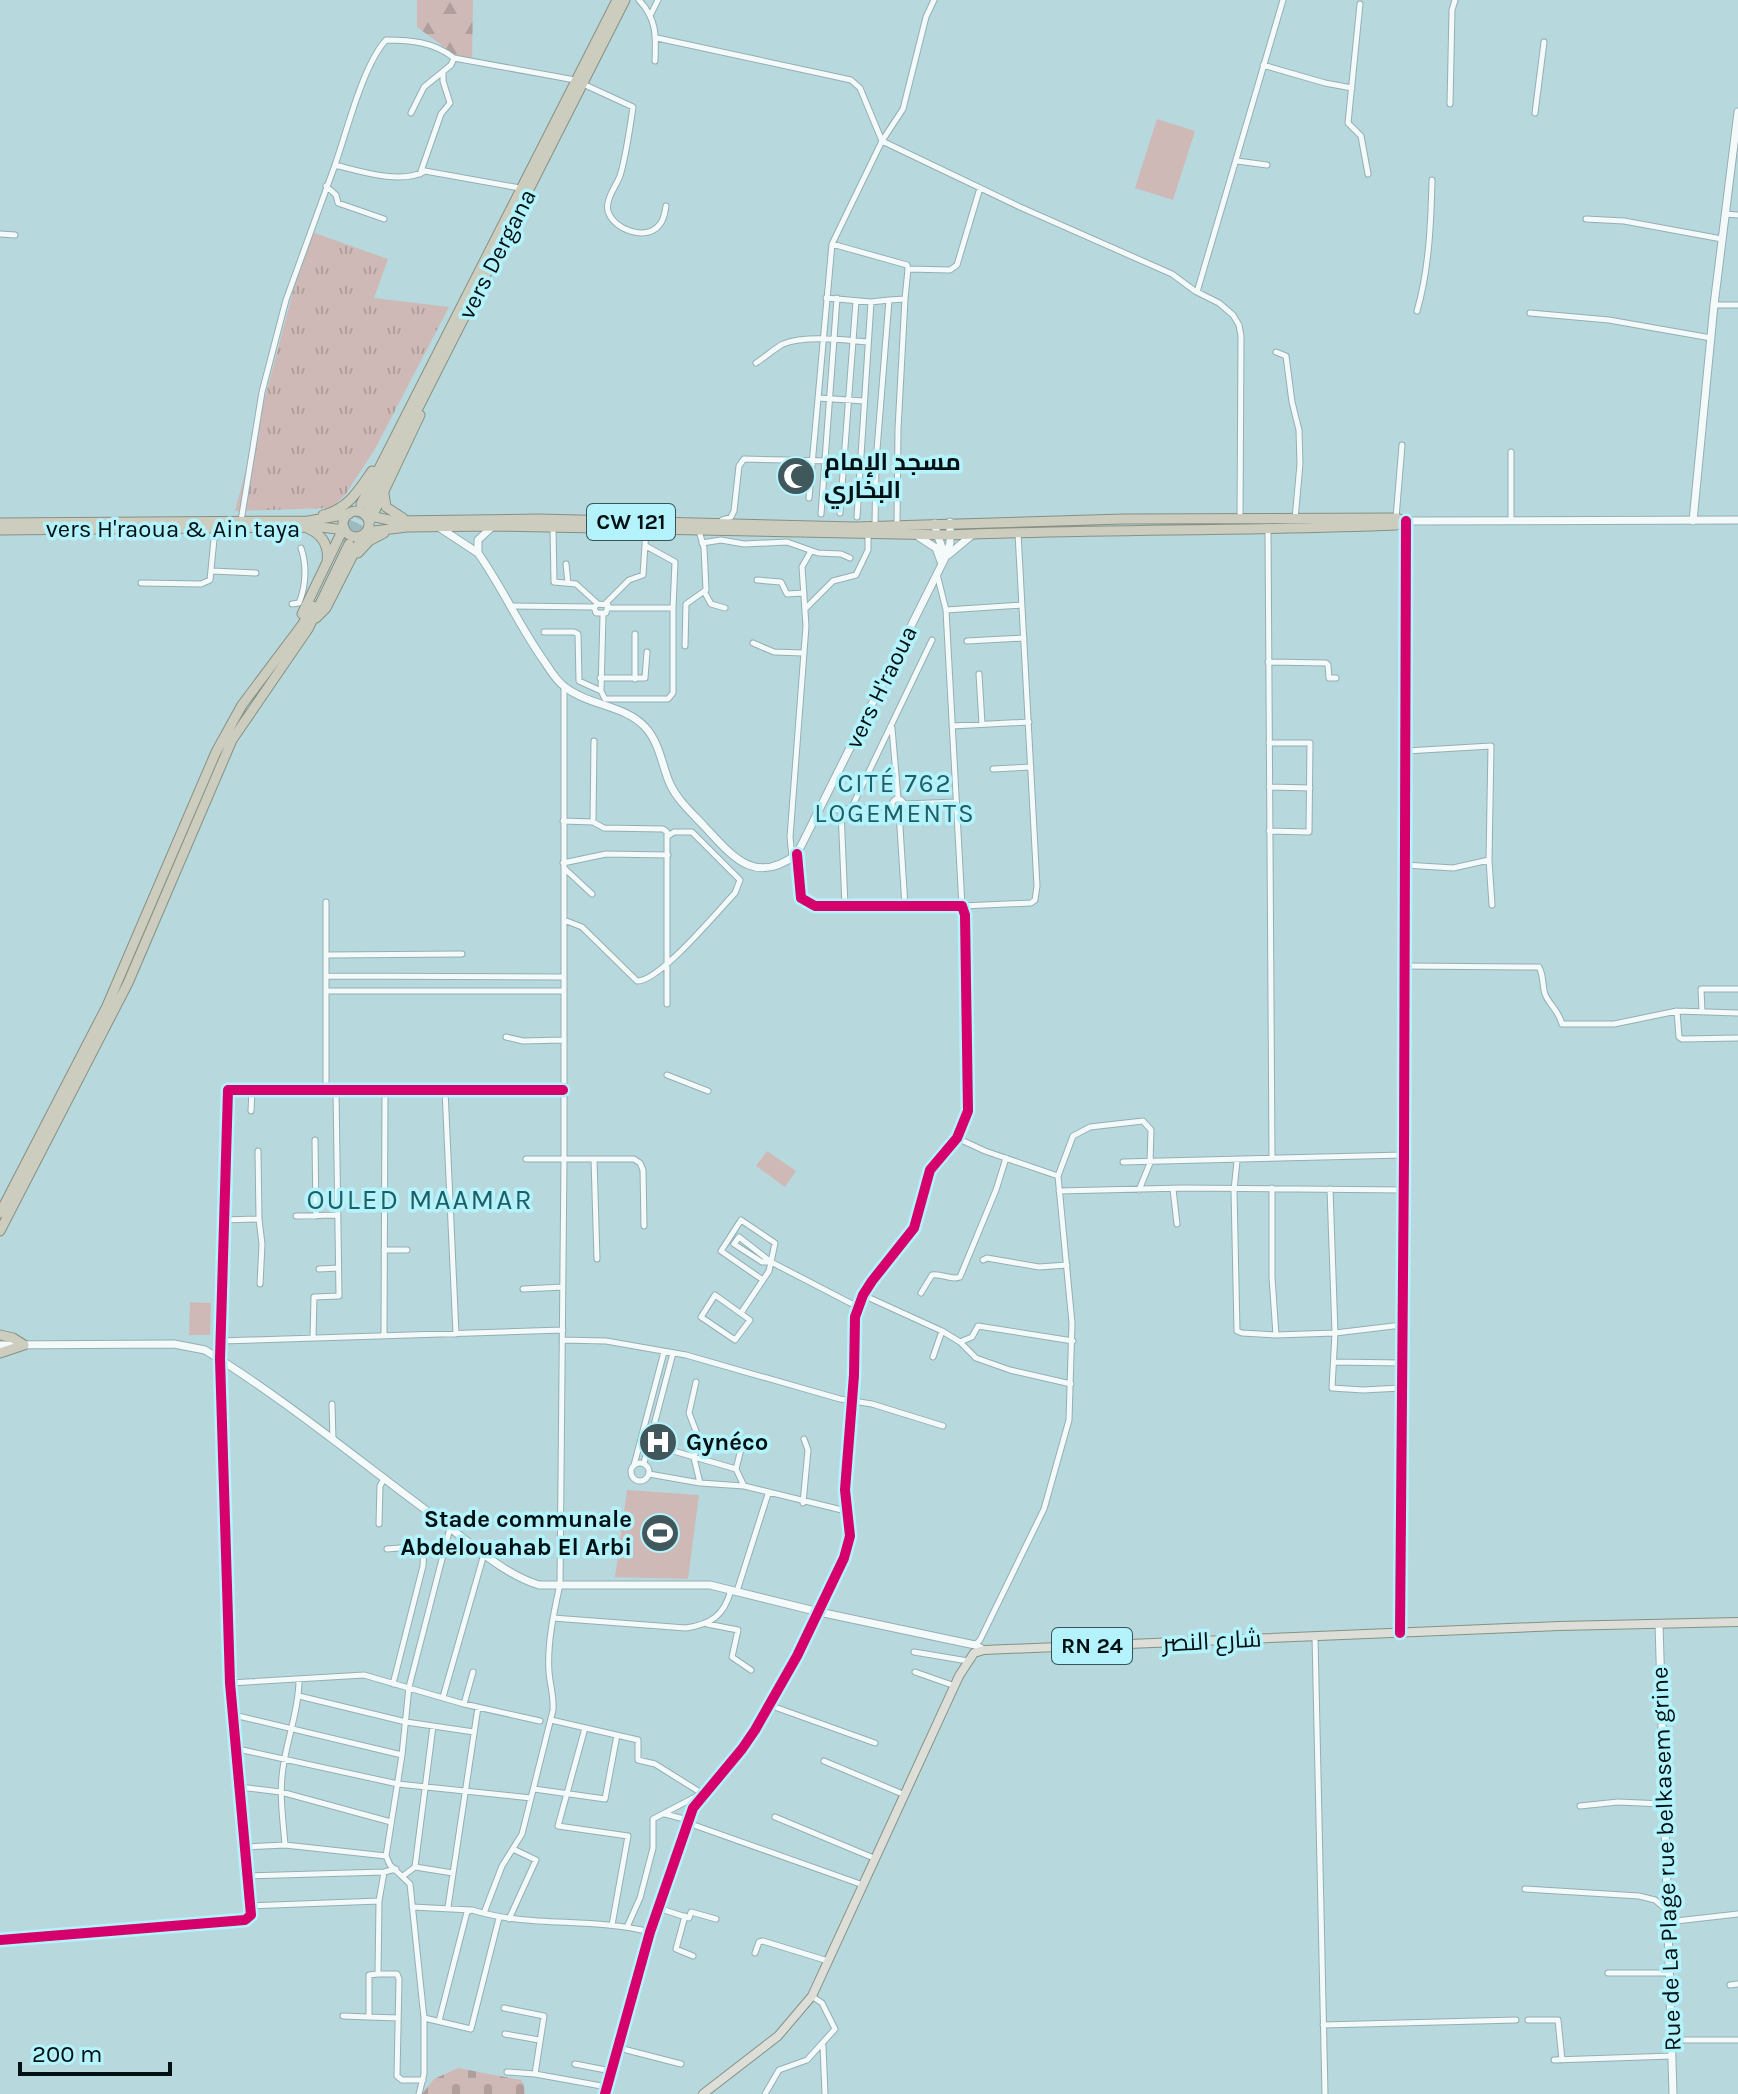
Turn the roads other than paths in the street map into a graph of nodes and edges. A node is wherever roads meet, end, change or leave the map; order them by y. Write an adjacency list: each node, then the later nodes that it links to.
1 (617, 0): 16 (highway)
2 (625, 0): 16 (highway, vers Dergana)
3 (639, 0): 9 (street)
4 (658, 0): 9 (street)
5 (934, 0): 23 (street)
6 (1283, 0): 14 (street)
7 (1455, 0): 18 (street)
8 (1360, 4): 17 (street)
9 (650, 15): 10 (street)
10 (657, 38): 13 (street); 23 (street)
11 (1544, 42): 21 (street)
12 (454, 58): 15 (street); 16 (street); 25 (street)
13 (655, 61)
14 (1263, 65): 17 (street); 24 (street)
15 (443, 72): 20 (street); 28 (street)
16 (580, 82): 31 (highway); 33 (street); 63 (highway, vers Dergana)
17 (1352, 88): 27 (street)
18 (1450, 104)
19 (1738, 112): 22 (street)
20 (411, 113)
21 (1535, 113)
22 (1737, 124): 34 (street)
23 (882, 141): 32 (street); 41 (street)
24 (1237, 161): 26 (street); 43 (street)
25 (335, 165): 28 (street); 30 (street)
26 (1267, 165)
27 (1368, 174)
28 (419, 175): 31 (street)
29 (1432, 180): 52 (street)
30 (326, 186): 36 (street); 88 (street)
31 (520, 188): 66 (highway)
32 (980, 188): 42 (street); 43 (street)
33 (666, 206)
34 (1725, 214): 35 (street); 40 (street)
35 (1738, 215)
36 (384, 219)
37 (1586, 219): 40 (street)
38 (0, 234): 39 (street)
39 (15, 235)
40 (1722, 239): 50 (street)
41 (832, 244): 42 (street); 44 (street)
42 (908, 269): 46 (street)
43 (1197, 292): 83 (street)
44 (826, 298): 45 (street); 55 (street)
45 (837, 298): 48 (street); 56 (street)
46 (905, 299): 47 (street); 96 (street)
47 (889, 300): 49 (street); 73 (street)
48 (856, 301): 49 (street); 57 (street)
49 (871, 302): 58 (street)
50 (1714, 305): 51 (street); 54 (street)
51 (1738, 305)
52 (1417, 311)
53 (1530, 313): 54 (street)
54 (1711, 338): 89 (street)
55 (822, 339): 56 (street); 60 (street); 61 (street)
56 (834, 339): 57 (street); 62 (street)
57 (854, 341): 58 (street); 64 (street)
58 (868, 342): 65 (street)
59 (1276, 352): 84 (street)
60 (756, 363)
61 (818, 398): 62 (street); 69 (street)
62 (829, 399): 64 (street); 70 (street)
63 (422, 400): 75 (highway); 79 (highway, vers Dergana)
64 (849, 401): 65 (street); 71 (street)
65 (864, 401): 72 (street)
66 (406, 413): 74 (highway); 79 (highway)
67 (1402, 445): 85 (street)
68 (1511, 452): 86 (street)
69 (813, 460): 70 (street); 76 (street); 90 (street)
70 (824, 460): 71 (street); 80 (street)
71 (845, 461): 72 (street); 78 (street)
72 (859, 462): 73 (street); 81 (street)
73 (876, 462): 104 (street)
74 (372, 471): 77 (highway); 94 (highway)
75 (384, 490): 79 (highway); 82 (highway)
76 (809, 498)
77 (351, 513): 79 (highway); 94 (highway); 100 (highway)
78 (840, 513)
79 (367, 514): 82 (highway, CW 121); 110 (highway)
80 (821, 514)
81 (857, 517)
82 (414, 520): 90 (highway, CW 121)
83 (1240, 520): 84 (highway, CW 121); 91 (highway, CW 121)
84 (1295, 520): 85 (highway, CW 121)
85 (1401, 520): 86 (street, CW 121); 106 (highway); 165 (street)
86 (1511, 520): 89 (street, CW 121)
87 (1738, 520): 89 (street, CW 121)
88 (241, 521): 92 (highway); 94 (highway)
89 (1693, 521)
90 (717, 522): 104 (highway, CW 121)
91 (950, 522): 93 (highway, CW 121); 112 (street, vers H'raoua)
92 (0, 523)
93 (935, 523): 96 (highway, CW 121); 111 (street)
94 (302, 524): 99 (highway, vers H'raoua & Ain taya); 100 (highway, vers H'raoua & Ain taya); 119 (highway)
95 (494, 526): 97 (highway); 98 (highway); 117 (street)
96 (897, 526): 104 (highway, CW 121)
97 (438, 527): 101 (highway); 117 (street)
98 (553, 527): 103 (highway); 128 (street)
99 (215, 529): 102 (highway, vers H'raoua & Ain taya); 123 (street)
100 (344, 529): 110 (highway, vers H'raoua & Ain taya); 119 (highway)
101 (394, 529): 110 (highway); 120 (highway)
102 (0, 530)
103 (646, 530): 105 (highway); 114 (street)
104 (871, 530): 105 (highway); 108 (highway); 138 (street)
105 (699, 531): 113 (street)
106 (1268, 531): 107 (highway); 152 (street)
107 (1018, 532): 109 (highway); 133 (street)
108 (910, 533): 111 (highway); 122 (street)
109 (976, 533): 112 (highway); 122 (street)
110 (364, 535): 120 (highway)
111 (937, 535): 112 (highway); 122 (street)
112 (951, 535): 122 (street, vers H'raoua)
113 (702, 543): 116 (street); 130 (street)
114 (646, 546): 135 (street); 136 (street)
115 (301, 548): 129 (street)
116 (811, 551): 118 (street); 131 (street)
117 (478, 553): 134 (street)
118 (850, 558)
119 (326, 564): 129 (highway)
120 (348, 564): 141 (highway)
121 (566, 564): 128 (street)
122 (942, 564): 125 (street, vers H'raoua)
123 (212, 571): 124 (street); 127 (street)
124 (256, 573)
125 (937, 574): 139 (street); 183 (street, vers H'raoua)
126 (757, 580): 131 (street)
127 (141, 583)
128 (568, 583): 135 (street)
129 (308, 592): 132 (street); 142 (highway)
130 (705, 593): 137 (street); 149 (street)
131 (804, 593): 138 (street)
132 (292, 604)
133 (1022, 605): 139 (street); 145 (street)
134 (510, 606): 135 (street); 157 (street)
135 (602, 606): 136 (street); 140 (street); 140 (street)
136 (673, 608): 158 (street)
137 (725, 608)
138 (805, 608): 151 (street)
139 (946, 610): 162 (street)
140 (603, 615): 154 (street)
141 (313, 619): 142 (highway); 247 (highway)
142 (302, 625): 239 (highway)
143 (544, 632): 158 (street)
144 (635, 634): 156 (street)
145 (1024, 638): 147 (street); 159 (street)
146 (932, 640): 161 (street)
147 (967, 641)
148 (753, 643): 151 (street)
149 (685, 646)
150 (647, 652): 156 (street)
151 (803, 653): 183 (street)
152 (1268, 662): 155 (street); 164 (street)
153 (979, 674): 160 (street)
154 (600, 678): 156 (street); 158 (street)
155 (1336, 678)
156 (635, 679)
157 (564, 687): 178 (street); 183 (street)
158 (601, 691)
159 (1029, 722): 160 (street); 166 (street)
160 (982, 724): 162 (street)
161 (892, 725): 170 (street); 174 (street)
162 (952, 726): 171 (street)
163 (594, 741): 179 (street)
164 (1268, 743): 168 (street); 169 (street)
165 (1406, 751): 184 (street); 186 (street)
166 (1031, 767): 167 (street); 192 (street)
167 (993, 769)
168 (1269, 787): 169 (street); 180 (street)
169 (1310, 788): 180 (street)
170 (898, 799): 172 (street); 173 (street)
171 (956, 802): 172 (street); 192 (street)
172 (905, 804): 177 (street)
173 (892, 806): 174 (street); 177 (street)
174 (851, 809): 176 (street)
175 (831, 810): 176 (street)
176 (841, 810): 190 (street)
177 (899, 812): 191 (street)
178 (563, 821): 179 (street); 185 (street)
179 (593, 822): 181 (street)
180 (1269, 831): 224 (street)
181 (668, 836): 182 (street); 196 (street)
182 (668, 855): 185 (street); 196 (street)
183 (794, 856): 190 (street)
184 (1489, 860): 186 (street); 189 (street)
185 (563, 865): 187 (street); 193 (street)
186 (1405, 865): 197 (street)
187 (592, 894)
188 (326, 902): 195 (street)
189 (1492, 905)
190 (845, 906): 191 (street)
191 (905, 906): 192 (street)
192 (962, 906): 219 (street)
193 (563, 920): 196 (street); 199 (street)
194 (462, 954): 195 (street)
195 (328, 955): 198 (street)
196 (667, 964): 203 (street)
197 (1404, 966): 204 (street); 222 (street)
198 (328, 976): 199 (street); 201 (street)
199 (563, 977): 202 (street)
200 (1738, 989): 205 (street)
201 (328, 991): 202 (street); 214 (street)
202 (563, 991): 209 (street)
203 (667, 1004)
204 (1677, 1011): 205 (street); 208 (street)
205 (1702, 1011): 206 (street)
206 (1738, 1013)
207 (506, 1037): 209 (street)
208 (1738, 1038)
209 (563, 1040): 213 (street)
210 (667, 1075): 217 (street)
211 (252, 1090): 214 (street); 218 (street); 244 (street)
212 (445, 1090): 213 (street); 216 (street); 268 (street)
213 (563, 1090): 226 (street)
214 (326, 1091): 215 (street)
215 (336, 1091): 216 (street); 240 (street)
216 (385, 1091): 248 (street)
217 (708, 1091)
218 (251, 1111)
219 (957, 1138): 223 (street); 261 (street)
220 (315, 1140): 242 (street)
221 (258, 1151): 243 (street)
222 (1404, 1155): 224 (street); 237 (street)
223 (1006, 1158): 231 (street); 260 (street)
224 (1272, 1158): 228 (street)
225 (526, 1159): 226 (street)
226 (564, 1159): 227 (street); 258 (street)
227 (594, 1159): 246 (street); 250 (street)
228 (1237, 1161): 230 (street); 236 (street)
229 (1123, 1162): 230 (street)
230 (1150, 1163): 231 (street); 235 (street)
231 (1058, 1176): 238 (street)
232 (1272, 1188): 234 (street); 236 (street); 270 (street)
233 (1173, 1189): 235 (street); 236 (street); 245 (street)
234 (1330, 1189): 237 (street); 267 (street)
235 (1139, 1190): 238 (street)
236 (1234, 1190): 270 (street)
237 (1403, 1190): 264 (street)
238 (1059, 1191): 253 (street)
239 (0, 1213)
240 (338, 1215): 242 (street); 254 (street)
241 (296, 1216): 242 (street)
242 (316, 1216)
243 (259, 1219): 244 (street); 257 (street)
244 (224, 1220): 274 (street)
245 (1177, 1224)
246 (644, 1226)
247 (0, 1231)
248 (384, 1250): 249 (street); 271 (street)
249 (407, 1250)
250 (597, 1259)
251 (983, 1260): 253 (street)
252 (771, 1262): 252 (street); 256 (street); 256 (street); 262 (street)
253 (1067, 1265): 275 (street)
254 (338, 1268): 255 (street); 272 (street)
255 (319, 1269)
256 (763, 1280): 263 (street)
257 (260, 1284)
258 (563, 1287): 259 (street); 265 (street)
259 (523, 1289)
260 (921, 1293)
261 (863, 1295): 262 (street); 266 (street)
262 (858, 1307): 289 (street)
263 (741, 1313): 263 (street)
264 (1402, 1325): 267 (street); 285 (street)
265 (563, 1330): 268 (street); 273 (street)
266 (942, 1331): 276 (street); 282 (street)
267 (1335, 1333): 270 (street); 284 (street)
268 (456, 1334): 271 (street)
269 (0, 1335): 278 (highway)
270 (1276, 1335)
271 (384, 1336): 272 (street)
272 (313, 1337): 274 (street)
273 (562, 1340): 279 (street); 311 (street)
274 (221, 1341): 283 (street)
275 (1073, 1341): 276 (street); 287 (street)
276 (960, 1342): 287 (street)
277 (0, 1345): 278 (street)
278 (24, 1345): 280 (highway); 283 (street)
279 (664, 1352): 281 (street); 298 (street)
280 (0, 1353)
281 (673, 1353): 289 (street); 297 (street)
282 (933, 1357)
283 (220, 1359): 293 (street); 328 (street)
284 (1334, 1362): 285 (street); 288 (street)
285 (1402, 1363): 288 (street)
286 (696, 1382): 296 (street)
287 (1071, 1384): 320 (street)
288 (1401, 1388): 318 (street)
289 (852, 1400): 291 (street); 306 (street)
290 (332, 1404): 293 (street)
291 (943, 1426)
292 (804, 1439): 305 (street)
293 (333, 1441): 301 (street)
294 (742, 1445): 299 (street)
295 (663, 1448): 296 (street)
296 (694, 1458): 299 (street); 302 (street)
297 (644, 1463): 298 (street); 300 (street)
298 (634, 1465): 300 (street)
299 (736, 1469): 303 (street)
300 (649, 1474): 302 (street)
301 (384, 1479): 307 (street); 308 (street)
302 (700, 1483): 303 (street)
303 (744, 1486): 304 (street)
304 (768, 1494): 305 (street); 312 (street)
305 (803, 1503): 306 (street)
306 (846, 1511): 313 (street)
307 (379, 1524)
308 (450, 1528): 310 (street); 331 (street)
309 (387, 1549): 329 (street)
310 (485, 1553): 311 (street); 333 (street)
311 (560, 1584): 312 (street); 314 (street)
312 (734, 1590): 313 (street); 316 (street)
313 (819, 1612): 320 (street); 335 (street)
314 (553, 1618): 316 (street); 338 (street)
315 (1738, 1622): 317 (main road, شارع النصر / RN 24)
316 (706, 1624): 324 (street)
317 (1659, 1624): 318 (main road, شارع النصر / RN 24); 361 (street, Rue de La Plage rue belkasem grine)
318 (1400, 1633): 319 (main road, شارع النصر / RN 24)
319 (1315, 1636): 321 (main road, شارع النصر / RN 24); 415 (street)
320 (975, 1645): 321 (street)
321 (984, 1650): 323 (main road)
322 (914, 1652): 323 (street)
323 (968, 1661): 330 (main road)
324 (751, 1670)
325 (473, 1672): 334 (street)
326 (915, 1672): 330 (street)
327 (299, 1680): 328 (street); 329 (street); 332 (street)
328 (230, 1683): 337 (street)
329 (392, 1684): 331 (street)
330 (955, 1686): 359 (main road)
331 (409, 1687): 333 (street); 340 (street)
332 (299, 1696): 340 (street); 342 (street)
333 (443, 1697): 334 (street)
334 (464, 1704): 336 (street)
335 (769, 1705): 346 (street); 358 (street)
336 (478, 1707): 339 (street); 344 (street)
337 (234, 1715): 342 (street); 347 (street)
338 (551, 1720): 343 (street); 354 (street)
339 (540, 1721)
340 (406, 1722): 341 (street); 348 (street)
341 (433, 1726): 344 (street); 353 (street)
342 (290, 1727): 348 (street); 349 (street)
343 (585, 1728): 345 (street); 357 (street)
344 (475, 1732): 355 (street)
345 (617, 1735): 357 (street); 358 (street)
346 (875, 1743)
347 (238, 1749): 349 (street); 352 (street)
348 (402, 1755): 351 (street)
349 (284, 1760): 351 (street); 356 (street)
350 (824, 1761): 359 (street)
351 (398, 1784): 353 (street); 365 (street)
352 (240, 1787): 356 (street); 368 (street)
353 (425, 1787): 355 (street); 372 (street)
354 (534, 1789): 357 (street); 360 (street)
355 (465, 1791): 360 (street); 375 (street)
356 (281, 1792): 365 (street); 367 (street)
357 (566, 1794): 394 (street)
358 (703, 1794): 363 (street); 366 (street)
359 (905, 1795): 371 (main road)
360 (531, 1798): 369 (street)
361 (1663, 1804): 362 (street); 385 (street, Rue de La Plage rue belkasem grine)
362 (1580, 1806)
363 (664, 1814): 366 (street); 395 (street)
364 (775, 1817): 371 (street)
365 (391, 1822): 370 (street)
366 (687, 1822): 378 (street); 384 (street)
367 (285, 1845): 368 (street); 370 (street)
368 (244, 1847): 376 (street)
369 (513, 1849): 387 (street); 391 (street)
370 (386, 1856): 373 (street)
371 (876, 1859): 378 (main road)
372 (415, 1867): 375 (street); 377 (street)
373 (397, 1869): 374 (street); 377 (street)
374 (384, 1872): 376 (street); 380 (street)
375 (453, 1873): 383 (street)
376 (247, 1876): 381 (street)
377 (403, 1876): 382 (street)
378 (864, 1886): 400 (main road)
379 (1525, 1889): 385 (street)
380 (379, 1901): 381 (street); 403 (street)
381 (250, 1906): 397 (street)
382 (412, 1907): 386 (street); 411 (street)
383 (448, 1907)
384 (658, 1908): 389 (street); 396 (street)
385 (1666, 1909): 393 (street, Rue de La Plage rue belkasem grine)
386 (472, 1910): 387 (street); 414 (street)
387 (484, 1913): 390 (street)
388 (1738, 1914): 393 (street)
389 (685, 1916): 392 (street); 399 (street)
390 (499, 1918): 391 (street); 414 (street)
391 (508, 1919): 394 (street)
392 (716, 1919)
393 (1667, 1922): 402 (street, Rue de La Plage rue belkasem grine)
394 (612, 1925): 395 (street)
395 (627, 1927): 396 (street)
396 (650, 1932): 421 (street)
397 (0, 1940)
398 (755, 1953): 400 (street)
399 (693, 1956)
400 (829, 1961): 406 (main road)
401 (1608, 1973): 402 (street)
402 (1669, 1973): 418 (street, Rue de La Plage rue belkasem grine)
403 (378, 1974): 409 (street); 410 (street)
404 (1738, 1984): 405 (street)
405 (1730, 1985)
406 (812, 1996): 420 (street); 433 (main road)
407 (504, 2008): 417 (street)
408 (343, 2016): 409 (street)
409 (369, 2017): 410 (street)
410 (398, 2018): 430 (street)
411 (424, 2018): 414 (street); 430 (street)
412 (1516, 2020): 415 (street)
413 (1528, 2020): 424 (street)
414 (439, 2021)
415 (1323, 2025): 436 (street)
416 (505, 2034): 417 (street)
417 (539, 2040): 429 (street)
418 (1672, 2040): 419 (street); 422 (street, Rue de La Plage rue belkasem grine)
419 (1738, 2040)
420 (823, 2045): 434 (street); 435 (street)
421 (619, 2048): 426 (street); 427 (street)
422 (1672, 2056): 424 (street); 437 (street, Rue de La Plage rue belkasem grine)
423 (1554, 2060): 424 (street)
424 (1562, 2060)
425 (575, 2064): 427 (street)
426 (681, 2064)
427 (612, 2071): 431 (street)
428 (507, 2072): 429 (street)
429 (535, 2074): 431 (street)
430 (423, 2080): 432 (street)
431 (606, 2090)
432 (419, 2094)
433 (703, 2094)
434 (765, 2094)
435 (825, 2094)
436 (1325, 2094)
437 (1673, 2094)

